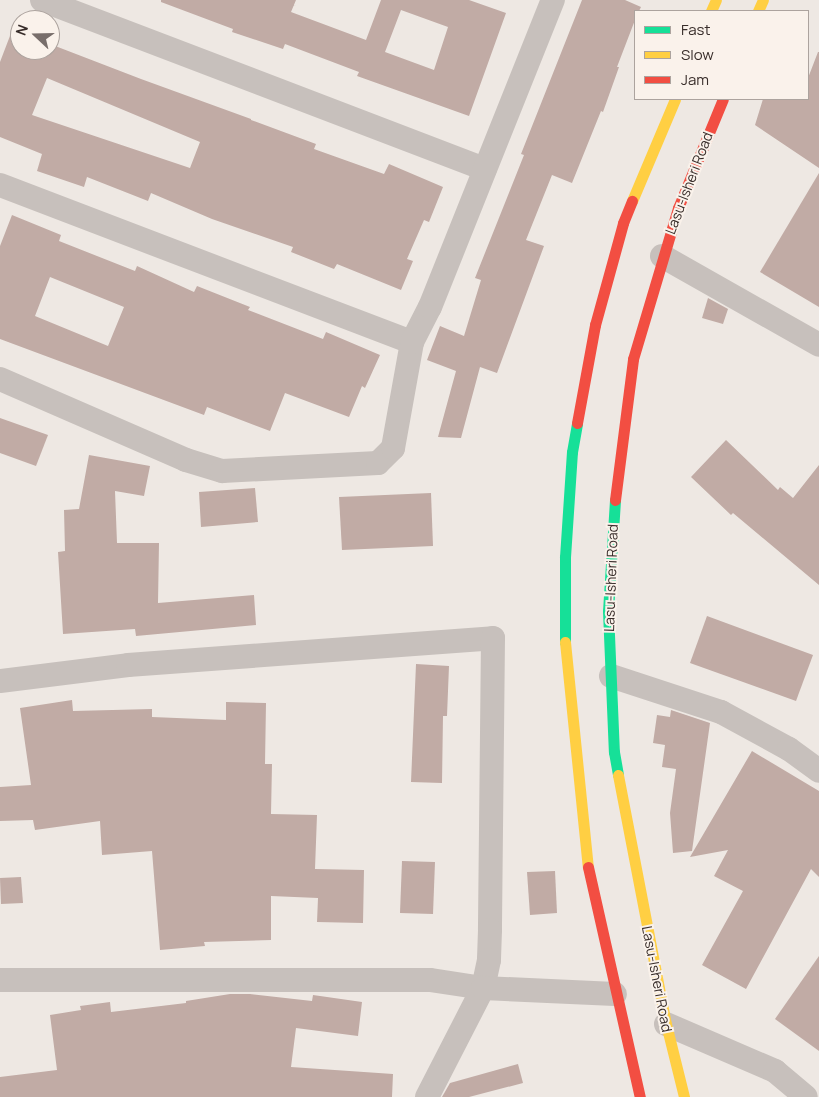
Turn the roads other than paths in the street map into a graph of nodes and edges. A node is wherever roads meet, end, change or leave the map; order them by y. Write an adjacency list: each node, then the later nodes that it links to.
1 (42, 0): 5 (street)
2 (553, 0): 5 (street)
3 (675, 100): 16 (main road)
4 (723, 100): 7 (main road, Lasu-Isheri Road)
5 (485, 169): 8 (street)
6 (0, 185): 8 (street)
7 (662, 256): 9 (street); 11 (main road, Lasu-Isheri Road)
8 (412, 342): 10 (street)
9 (819, 345)
10 (0, 379)
11 (611, 676): 13 (street); 17 (main road, Lasu-Isheri Road)
12 (0, 681): 15 (street)
13 (819, 771)
14 (0, 980): 15 (street)
15 (483, 988): 16 (street); 18 (street)
16 (615, 994): 19 (main road)
17 (666, 1024): 20 (main road, Lasu-Isheri Road); 21 (street)
18 (427, 1097)
19 (640, 1097)
20 (684, 1097)
21 (806, 1097)

